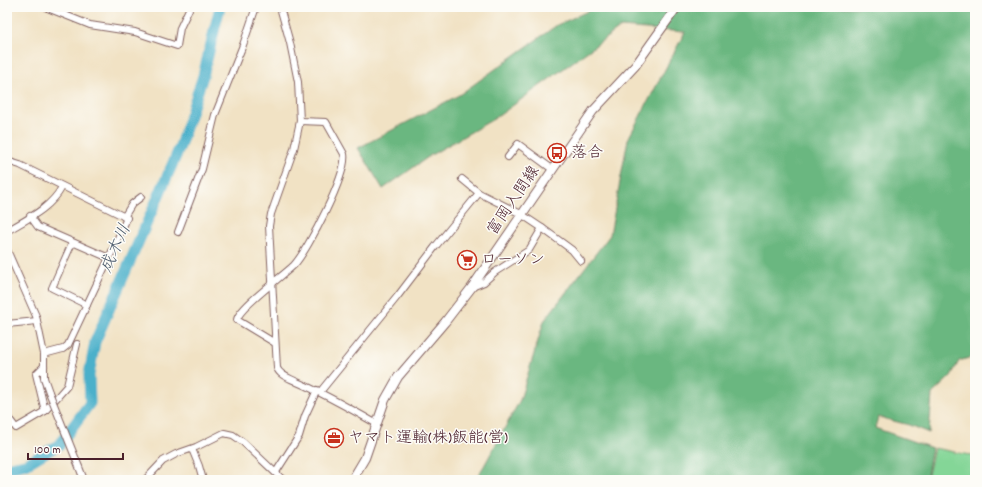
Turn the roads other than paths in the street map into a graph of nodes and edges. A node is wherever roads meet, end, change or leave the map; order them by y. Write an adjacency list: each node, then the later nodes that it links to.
1 (45, 7): 2 (street)
2 (190, 7)
3 (256, 7): 19 (street)
4 (280, 7): 6 (street)
5 (677, 7): 9 (main road, 富岡入間線)
6 (300, 121): 24 (street); 24 (street)
7 (508, 157): 9 (street)
8 (7, 160): 11 (street)
9 (552, 169): 14 (main road, 富岡入間線)
10 (462, 179): 12 (street)
11 (62, 187): 15 (street); 16 (street)
12 (479, 193): 14 (street); 33 (street)
13 (141, 197): 16 (street)
14 (521, 214): 17 (street); 25 (main road, 富岡入間線)
15 (30, 216): 18 (street); 20 (street)
16 (124, 217): 22 (street)
17 (542, 228): 23 (street); 25 (street)
18 (7, 231)
19 (178, 232)
20 (72, 242): 22 (street); 26 (street)
21 (7, 250): 27 (street)
22 (109, 258): 26 (street)
23 (581, 261)
24 (272, 284): 29 (street); 29 (street)
25 (472, 287): 36 (main road, 富岡入間線)
26 (87, 305): 31 (street)
27 (37, 321): 28 (street); 31 (street)
28 (7, 324)
29 (275, 343): 33 (street)
30 (77, 344): 34 (street)
31 (44, 354): 32 (street)
32 (44, 366): 34 (street); 39 (street, bridge)
33 (318, 391): 36 (street); 38 (street)
34 (45, 410): 35 (street)
35 (7, 416)
36 (377, 424): 43 (main road, 富岡入間線)
37 (192, 449): 38 (street); 40 (street); 41 (street)
38 (276, 472): 42 (street)
39 (84, 480)
40 (145, 480)
41 (202, 480)
42 (283, 480)
43 (352, 480)

